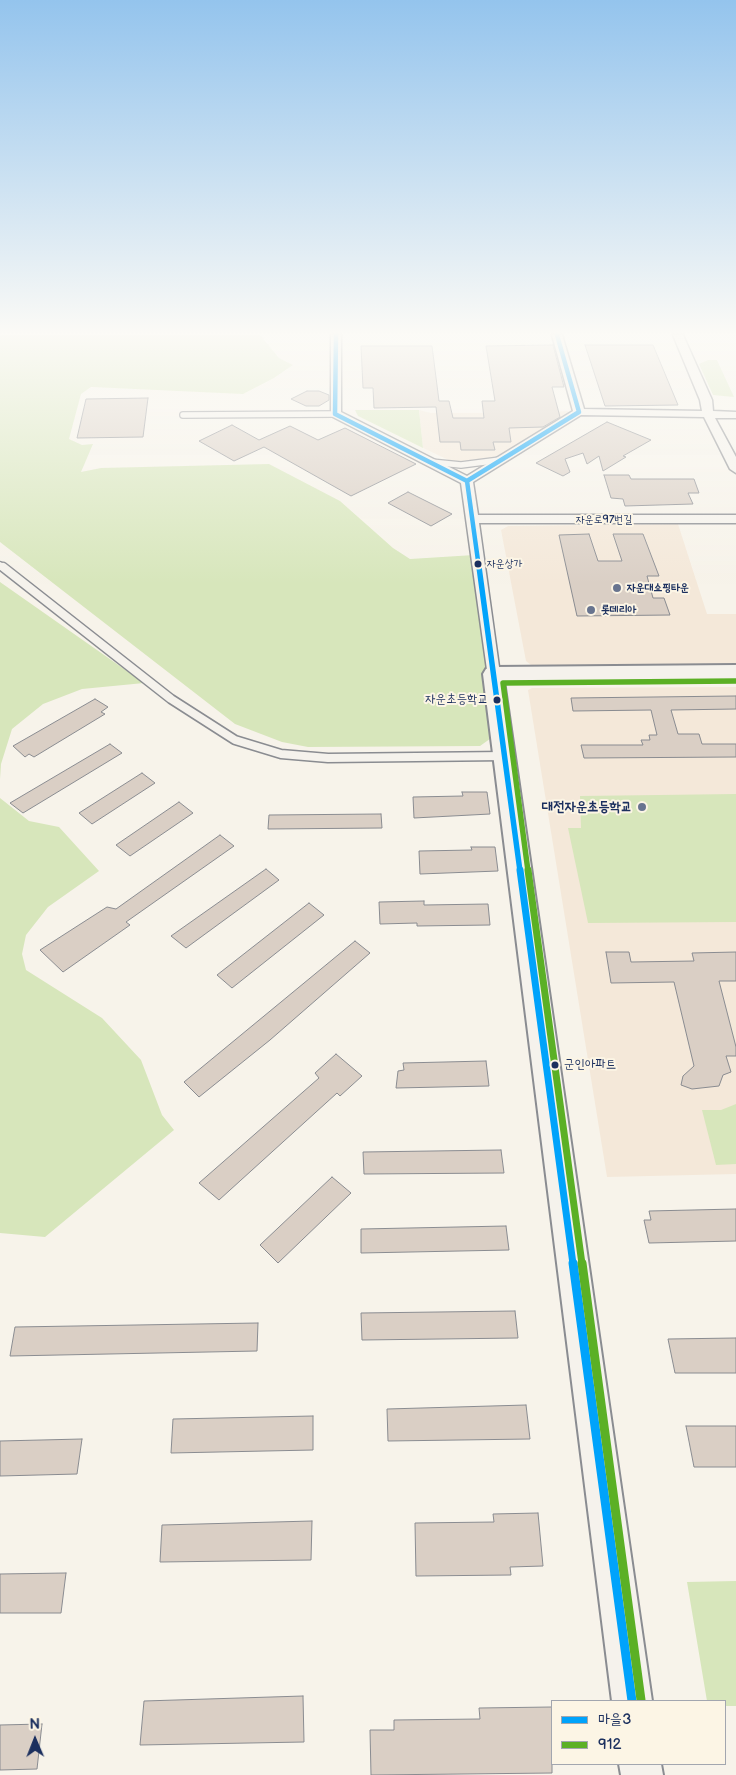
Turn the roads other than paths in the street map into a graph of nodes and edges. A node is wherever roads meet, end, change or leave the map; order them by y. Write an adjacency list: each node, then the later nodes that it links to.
1 (343, 418): 5 (street)
2 (570, 418): 4 (street)
3 (710, 418): 6 (street)
4 (505, 459): 5 (lane); 7 (street)
5 (430, 462): 7 (street)
6 (736, 469)
7 (467, 481): 8 (street)
8 (472, 519): 9 (street, 자운로97번길); 12 (street)
9 (736, 519)
10 (0, 565): 13 (lane)
11 (736, 672): 12 (street)
12 (493, 674): 13 (street)
13 (504, 756): 14 (street)
14 (632, 1700)

